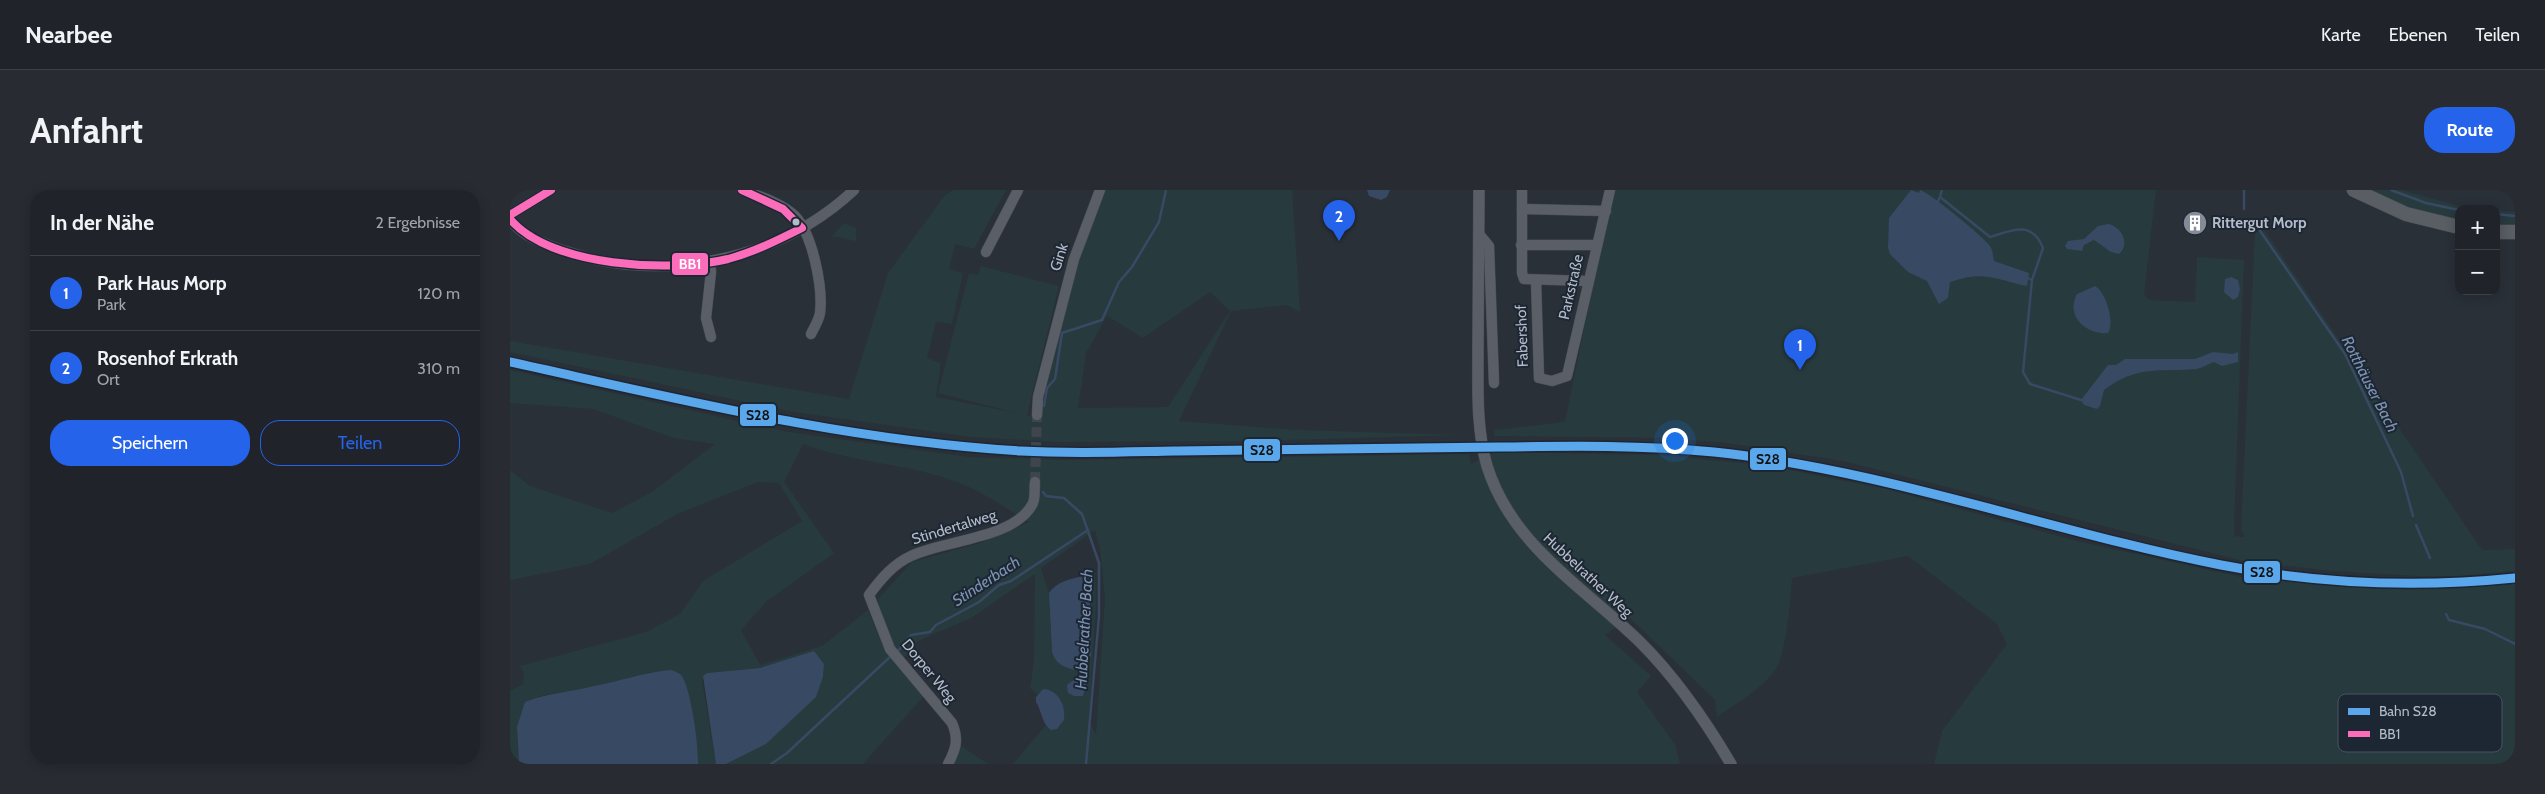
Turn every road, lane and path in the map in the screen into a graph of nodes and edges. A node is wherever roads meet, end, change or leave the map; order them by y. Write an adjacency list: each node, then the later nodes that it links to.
1 (551, 190): 12 (street)
2 (742, 190): 15 (street)
3 (854, 190): 15 (street)
4 (1018, 190): 21 (street)
5 (1100, 190): 29 (street, Gink)
6 (1479, 190): 18 (street, Hubbelrather Weg)
7 (1522, 190): 10 (street)
8 (1610, 190): 11 (street, Parkstraße)
9 (2354, 190): 14 (main road)
10 (1522, 210): 11 (street); 19 (street)
11 (1606, 211): 20 (street, Parkstraße)
12 (510, 215)
13 (510, 219): 22 (street)
14 (2455, 226)
15 (802, 228): 22 (street); 25 (street)
16 (2500, 232): 17 (main road)
17 (2515, 232)
18 (1479, 234): 28 (street, Hubbelrather Weg); 33 (street, Hubbelrather Weg)
19 (1521, 245): 20 (street); 23 (street)
20 (1596, 245): 24 (street, Parkstraße)
21 (986, 252)
22 (710, 262): 26 (street)
23 (1536, 280): 24 (street); 27 (street, Fabershof)
24 (1588, 281): 27 (street, Parkstraße)
25 (811, 334)
26 (711, 338)
27 (1552, 381)
28 (1494, 383)
29 (1037, 415)
30 (1035, 482): 31 (street, Stindertalweg)
31 (869, 595): 32 (street, Dorper Weg)
32 (948, 764)
33 (1731, 764)

